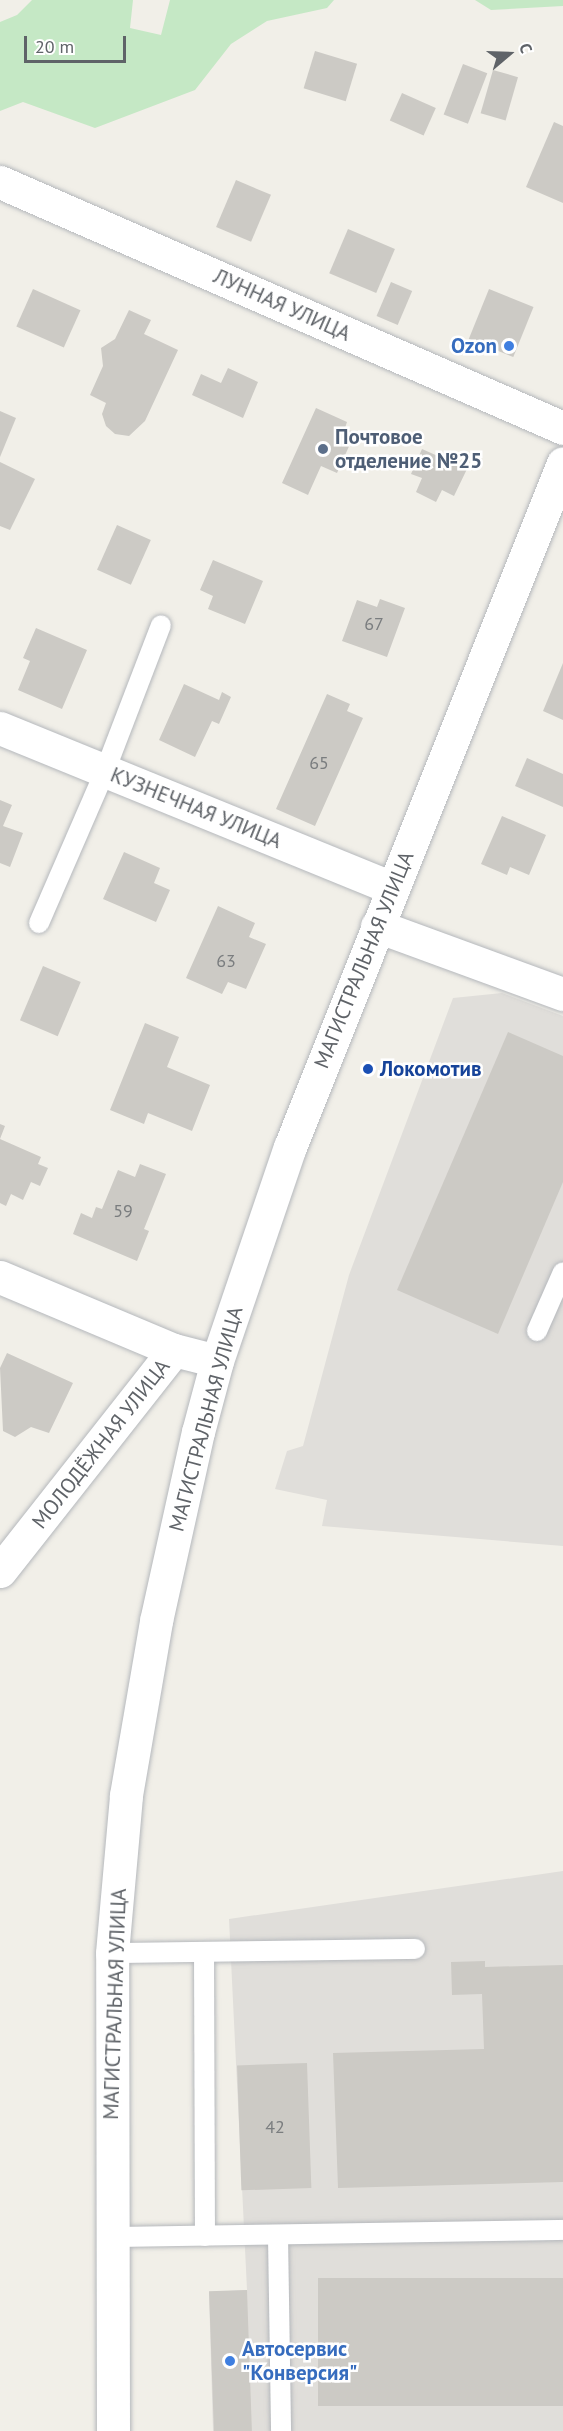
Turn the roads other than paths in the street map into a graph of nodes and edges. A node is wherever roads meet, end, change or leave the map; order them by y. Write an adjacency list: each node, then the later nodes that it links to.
1 (0, 182): 2 (main road, ЛУННАЯ УЛИЦА)
2 (563, 428)
3 (563, 462): 7 (main road, МАГИСТРАЛЬНАЯ УЛИЦА)
4 (160, 625): 6 (lane)
5 (0, 728): 6 (main road, КУЗНЕЧНАЯ УЛИЦА)
6 (105, 771): 7 (main road, КУЗНЕЧНАЯ УЛИЦА); 8 (lane)
7 (392, 888): 9 (main road, МАГИСТРАЛЬНАЯ УЛИЦА)
8 (39, 923)
9 (377, 926): 10 (main road); 15 (main road, МАГИСТРАЛЬНАЯ УЛИЦА)
10 (563, 994)
11 (563, 1272): 13 (lane)
12 (0, 1277): 14 (main road)
13 (537, 1331)
14 (174, 1350): 15 (main road, МОЛОДЁЖНАЯ УЛИЦА); 16 (main road, МОЛОДЁЖНАЯ УЛИЦА)
15 (217, 1361): 19 (main road, МАГИСТРАЛЬНАЯ УЛИЦА)
16 (0, 1571)
17 (415, 1949): 18 (lane)
18 (204, 1952): 19 (lane); 21 (lane)
19 (112, 1953): 23 (main road, МАГИСТРАЛЬНАЯ УЛИЦА)
20 (563, 2230): 22 (lane)
21 (205, 2236): 22 (lane); 23 (lane)
22 (278, 2236): 25 (lane)
23 (110, 2237): 24 (main road, МАГИСТРАЛЬНАЯ УЛИЦА)
24 (113, 2431)
25 (281, 2431)

